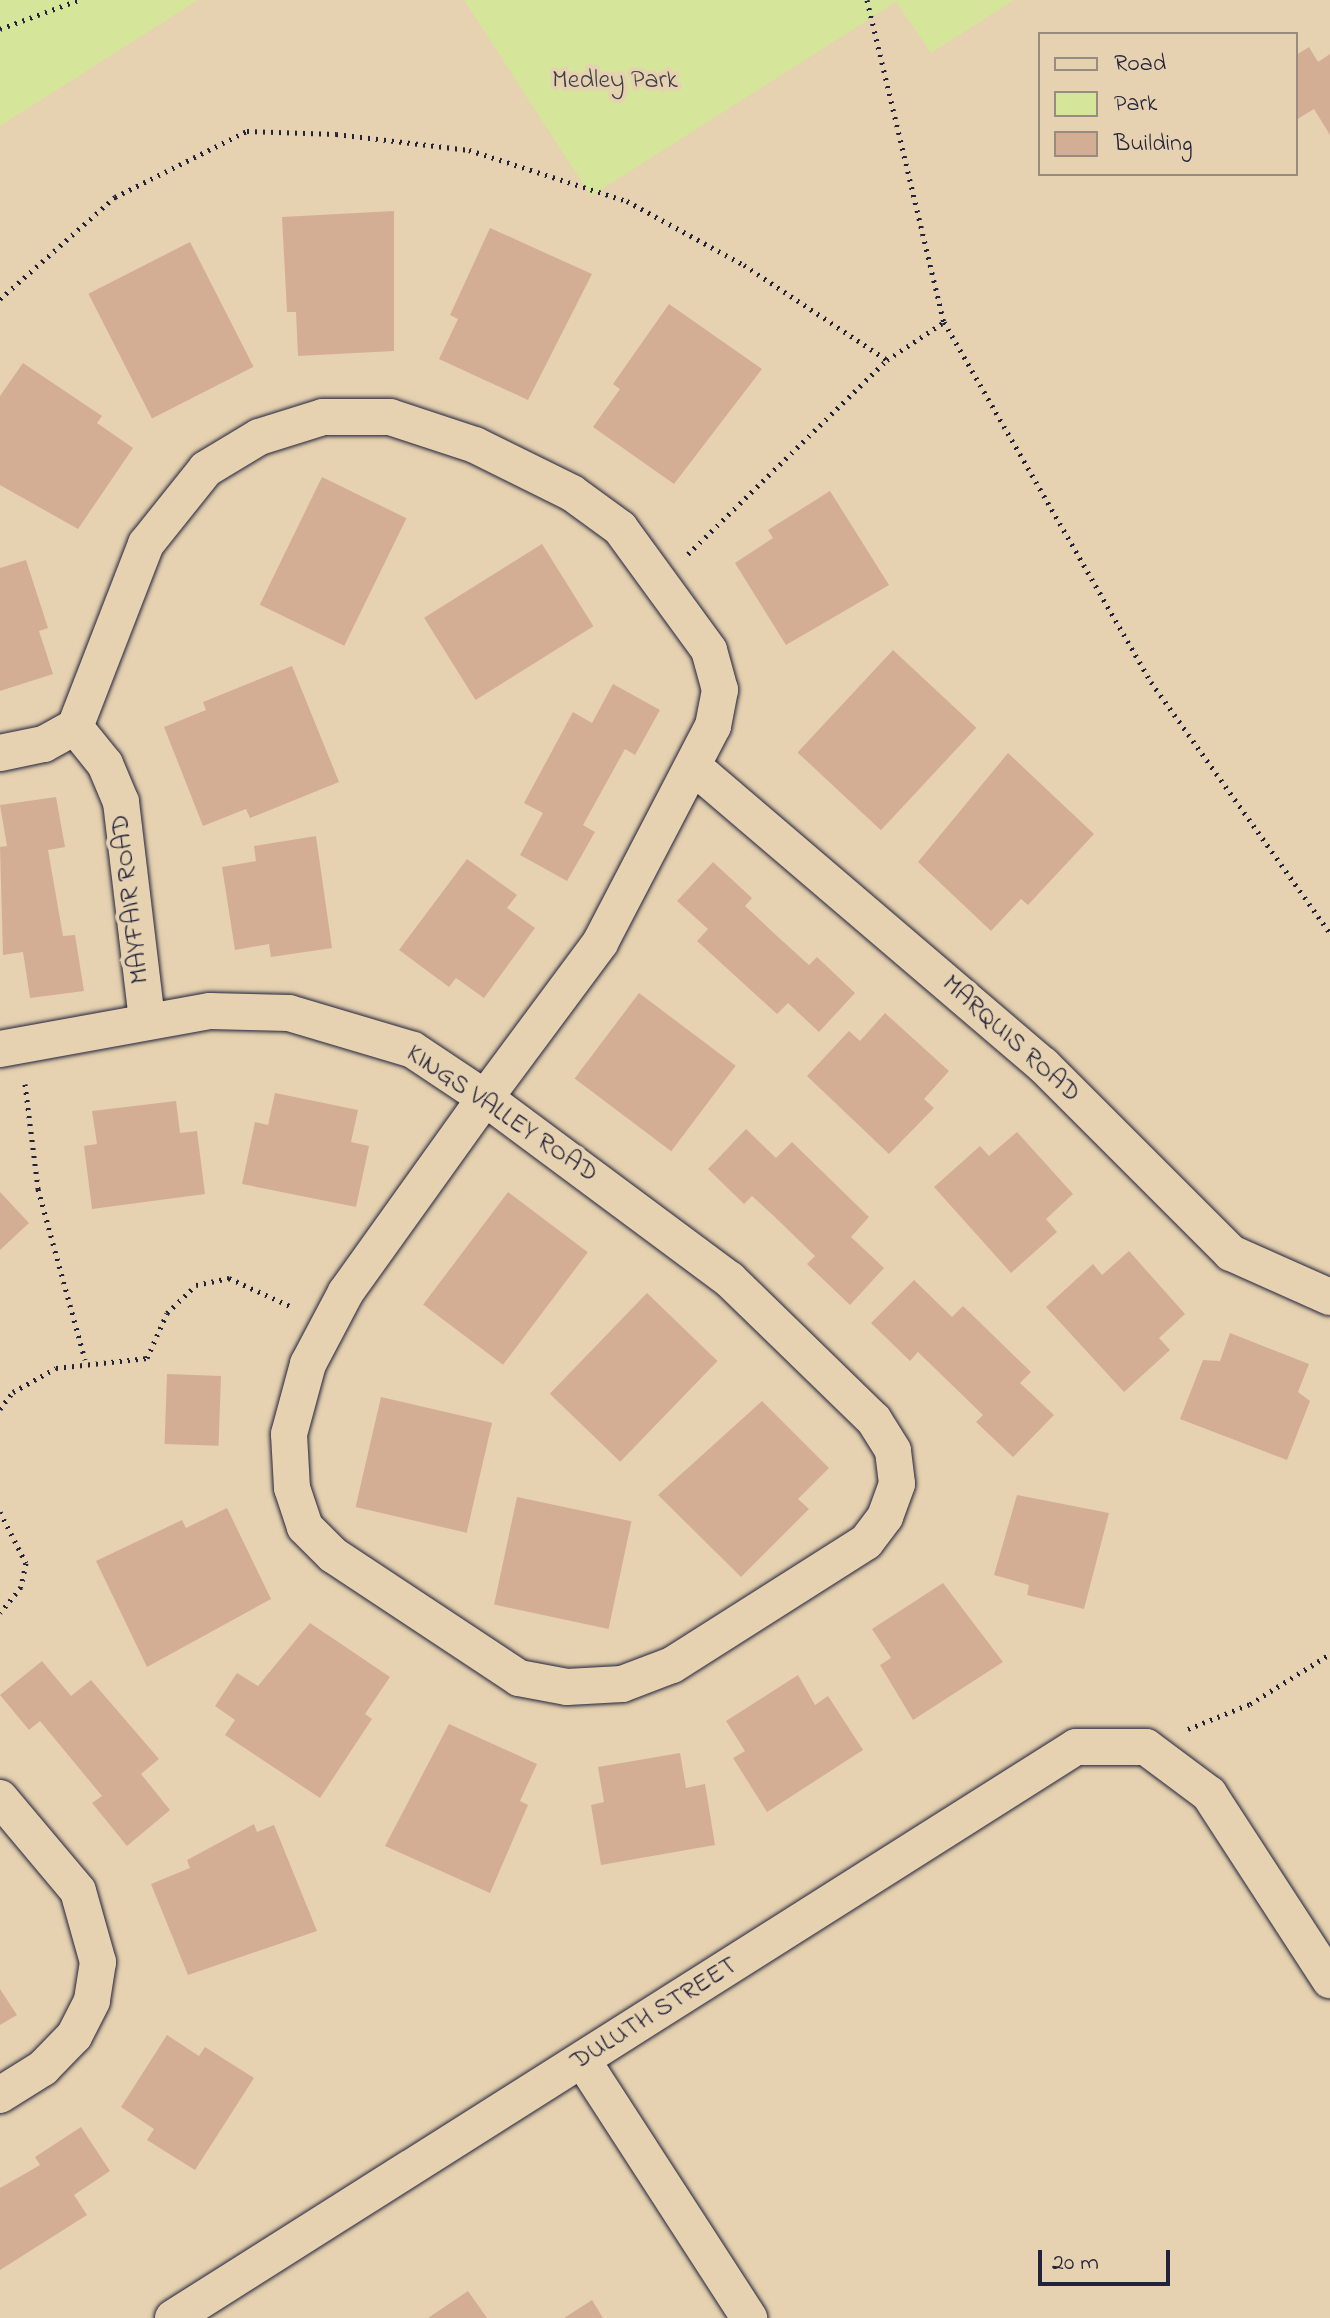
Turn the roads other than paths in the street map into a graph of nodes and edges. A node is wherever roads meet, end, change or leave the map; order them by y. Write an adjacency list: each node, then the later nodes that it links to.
1 (75, 727): 2 (street); 3 (street, KINGS VALLEY ROAD); 4 (street, MAYFAIR ROAD)
2 (0, 753)
3 (695, 768): 6 (street, KINGS VALLEY ROAD); 7 (street, MARQUIS ROAD)
4 (147, 1020): 5 (street, KINGS VALLEY ROAD); 6 (street, KINGS VALLEY ROAD)
5 (10, 1046)
6 (485, 1098): 6 (street, KINGS VALLEY ROAD)
7 (1330, 1297)
8 (0, 1798): 11 (street)
9 (1330, 1980): 10 (street, DULUTH STREET)
10 (583, 2061): 12 (street, DULUTH STREET); 13 (street)
11 (0, 2095)
12 (173, 2318)
13 (749, 2318)

